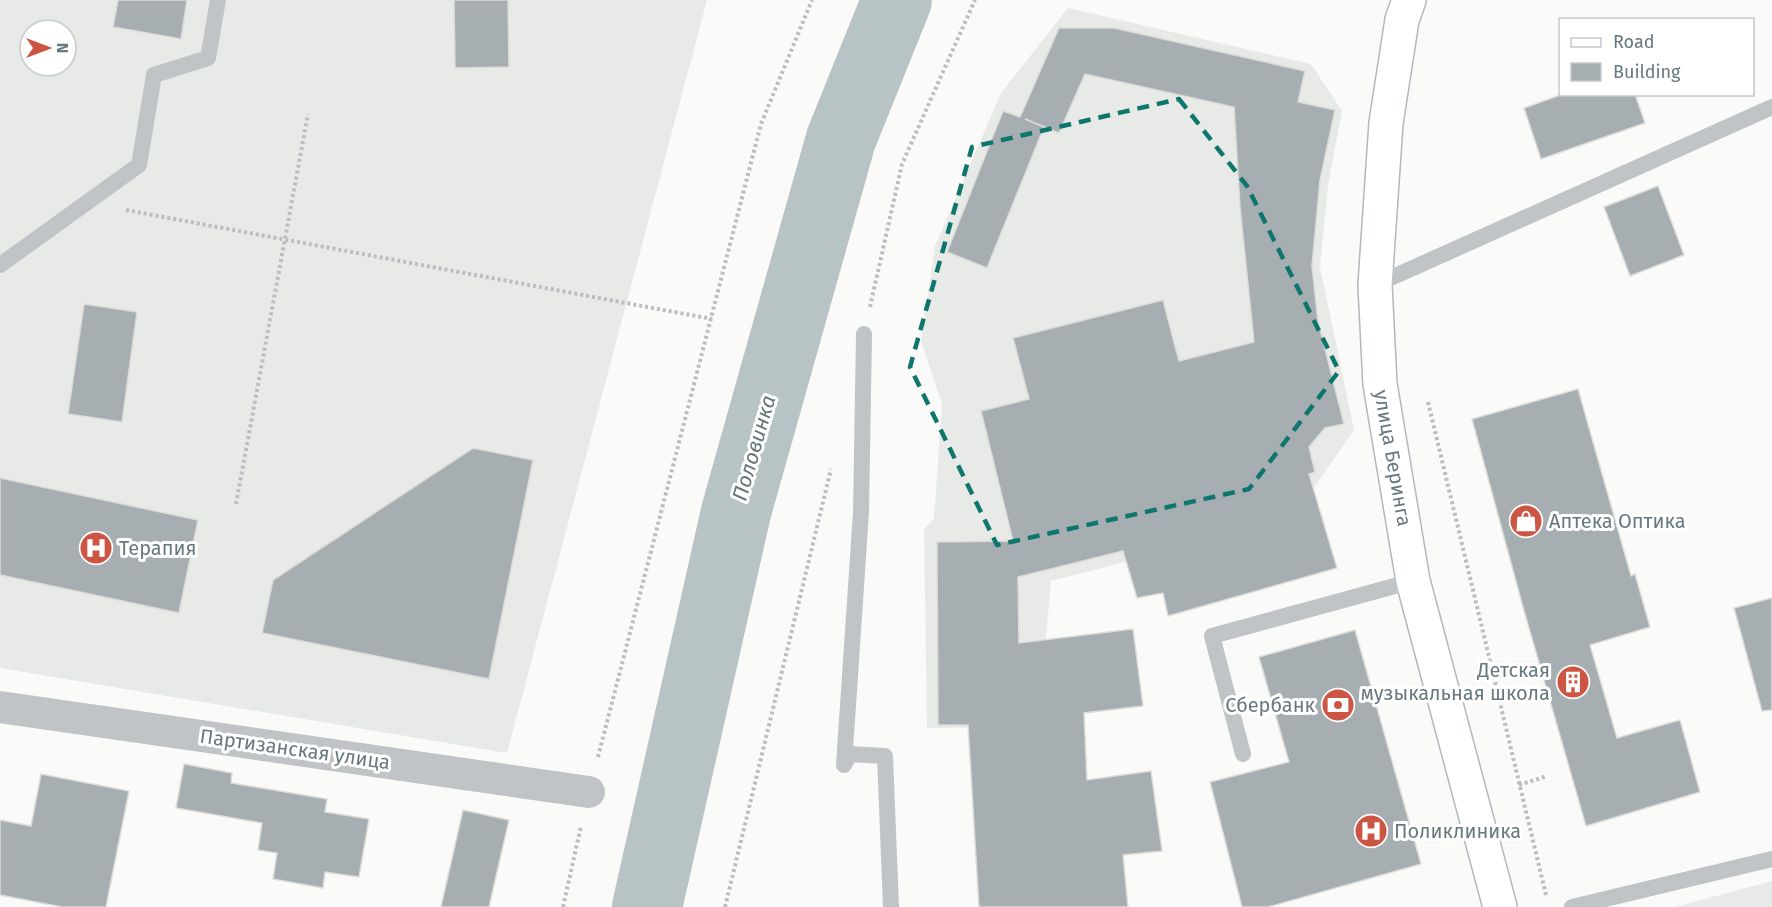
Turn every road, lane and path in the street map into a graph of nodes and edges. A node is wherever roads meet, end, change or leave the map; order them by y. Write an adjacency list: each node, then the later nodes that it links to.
1 (218, 0): 7 (lane)
2 (812, 0): 11 (path)
3 (975, 0): 12 (path)
4 (1409, 0): 10 (street, улица Беринга)
5 (1772, 107): 10 (lane)
6 (308, 114): 8 (path)
7 (84, 202): 8 (path); 9 (lane)
8 (284, 239): 11 (path); 15 (path)
9 (0, 265)
10 (1375, 285): 16 (street, улица Беринга)
11 (712, 318): 21 (path)
12 (864, 334): 26 (lane)
13 (1428, 402): 20 (path)
14 (833, 459): 25 (path)
15 (236, 504)
16 (1413, 581): 18 (lane); 27 (street, улица Беринга)
17 (0, 707): 21 (street, Партизанская улица)
18 (1243, 754)
19 (1547, 776): 20 (path)
20 (1519, 785): 23 (path)
21 (589, 792): 24 (path)
22 (1772, 859): 28 (lane)
23 (1546, 896)
24 (563, 907)
25 (725, 907)
26 (891, 907)
27 (1500, 907)
28 (1572, 907)

